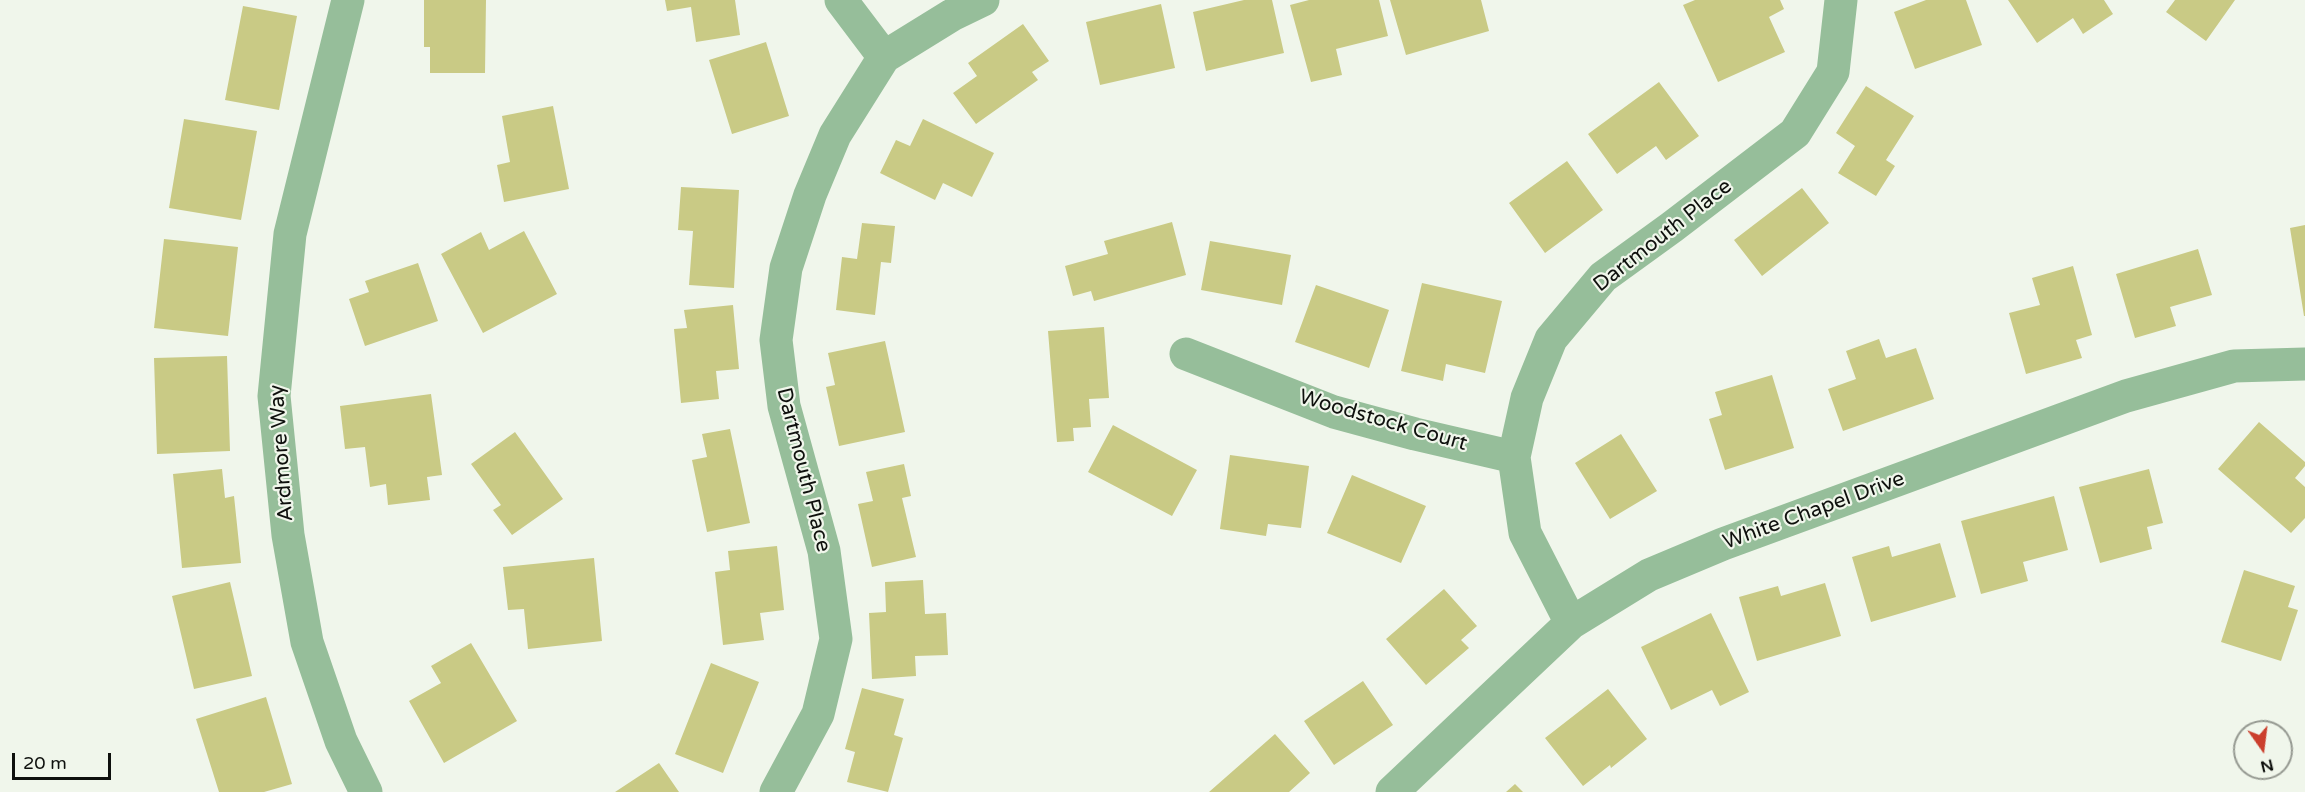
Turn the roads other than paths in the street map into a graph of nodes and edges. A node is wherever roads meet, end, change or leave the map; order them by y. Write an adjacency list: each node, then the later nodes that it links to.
1 (348, 0): 10 (street, Ardmore Way)
2 (841, 0): 5 (street)
3 (983, 0): 5 (street, Dartmouth Place)
4 (1841, 0): 8 (street, Dartmouth Place)
5 (884, 57): 11 (street, Dartmouth Place)
6 (1186, 354): 8 (street, Woodstock Court)
7 (2305, 364): 9 (street, White Chapel Drive)
8 (1514, 457): 9 (street, Dartmouth Place)
9 (1571, 623): 12 (street, White Chapel Drive)
10 (366, 792)
11 (776, 792)
12 (1392, 792)

